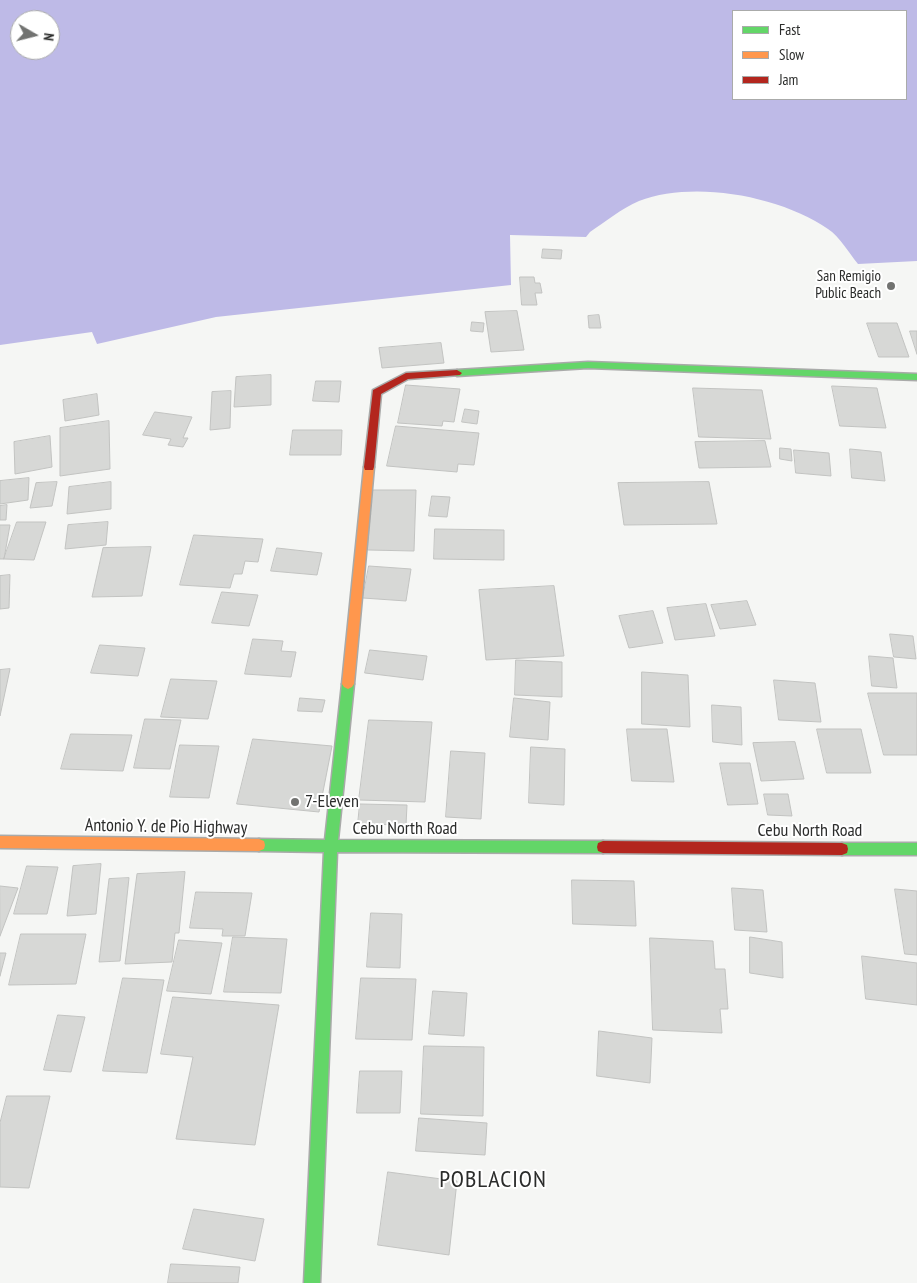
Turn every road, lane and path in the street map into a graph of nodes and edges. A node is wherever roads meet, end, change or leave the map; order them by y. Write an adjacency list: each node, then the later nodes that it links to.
1 (917, 377): 3 (main road)
2 (0, 842): 3 (main road, Antonio Y. de Pio Highway)
3 (331, 846): 4 (main road, Cebu North Road); 5 (main road, Cebu North Road)
4 (917, 849)
5 (312, 1283)

